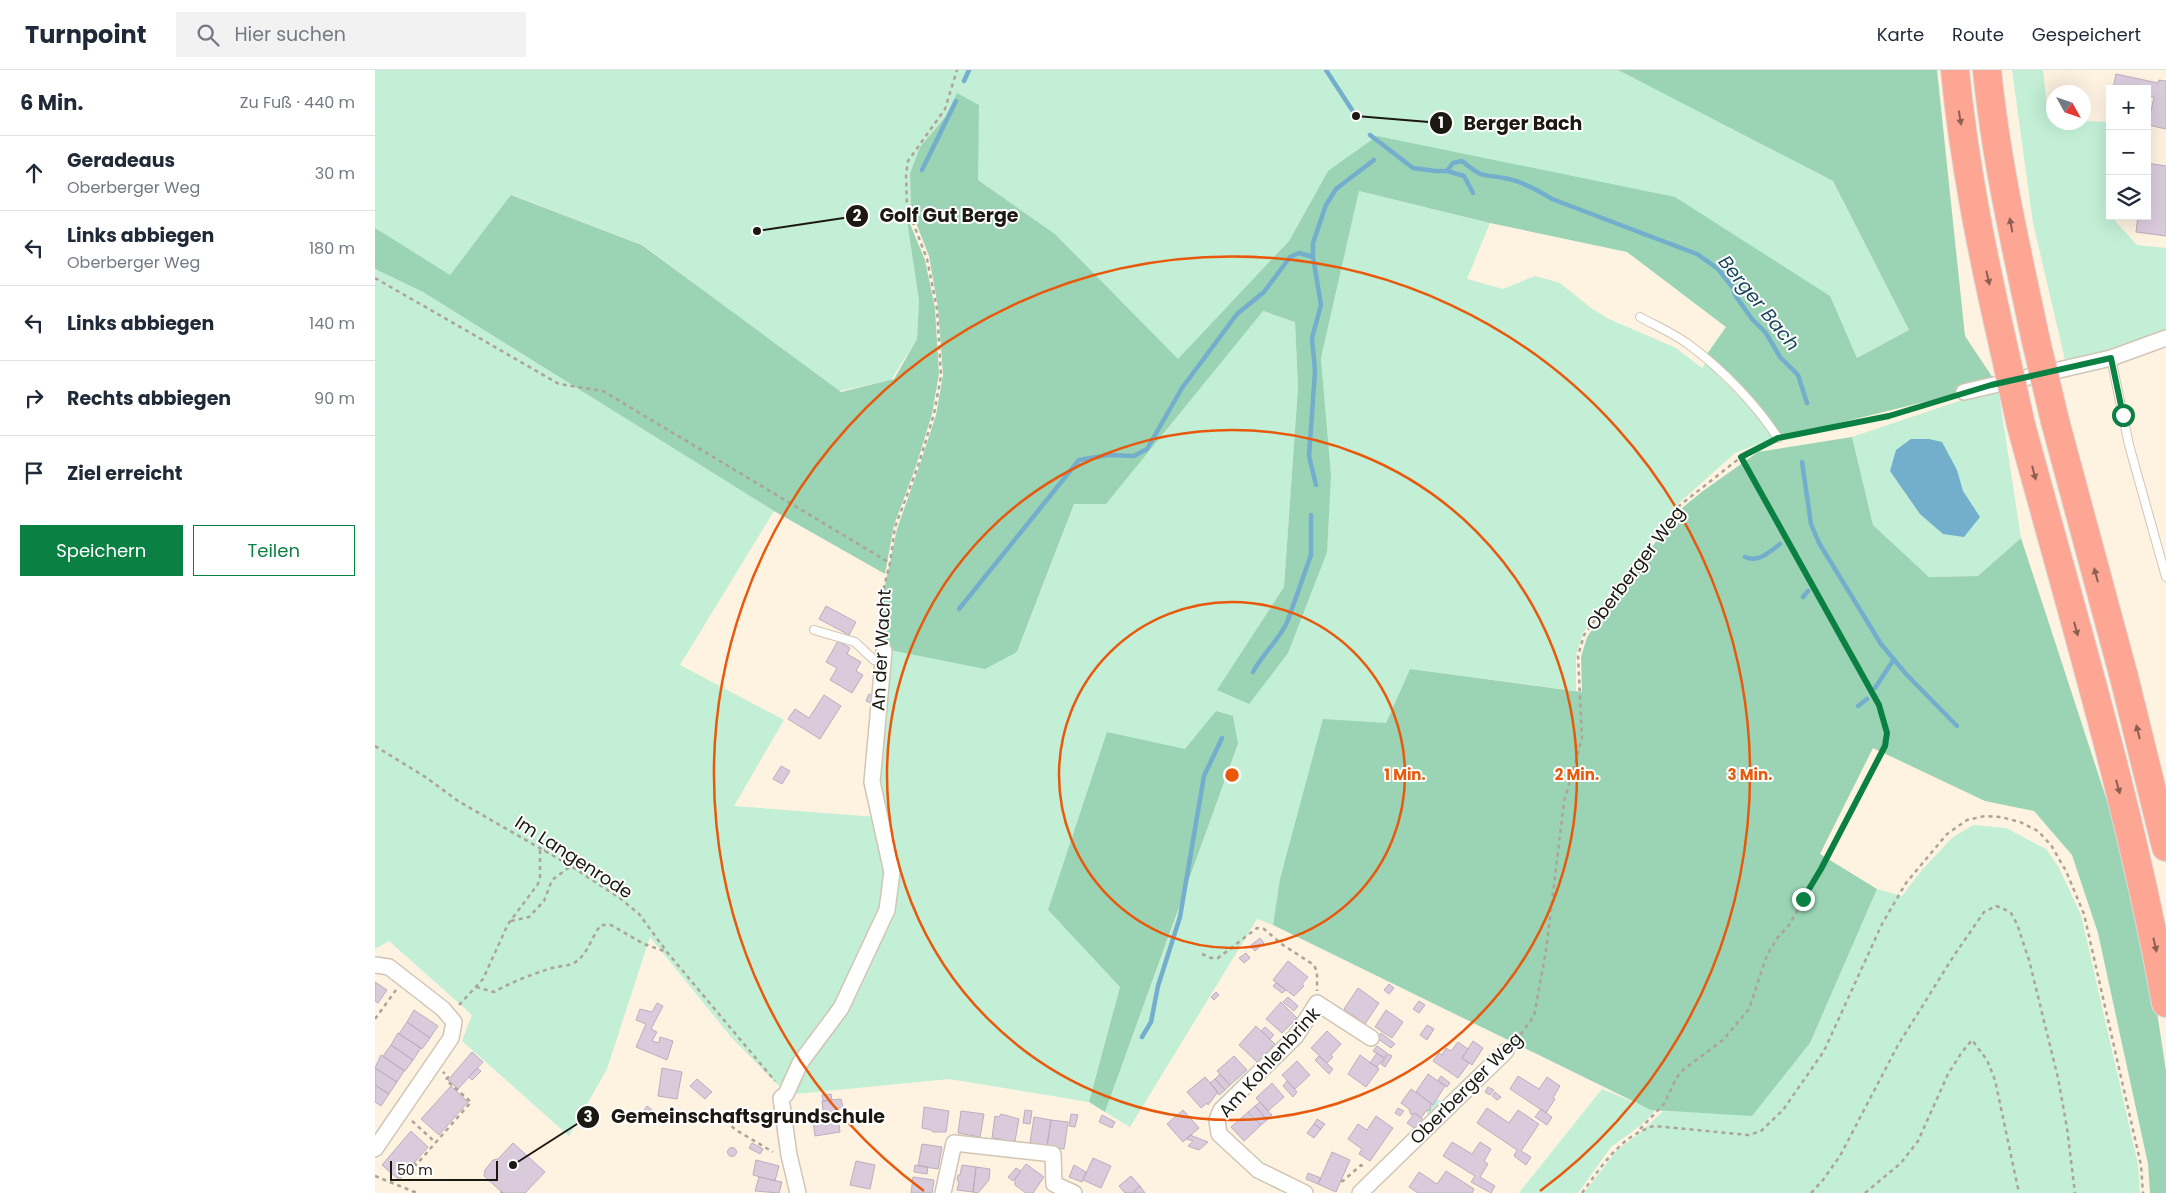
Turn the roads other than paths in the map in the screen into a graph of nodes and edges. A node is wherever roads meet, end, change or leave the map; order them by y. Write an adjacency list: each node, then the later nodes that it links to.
1 (1955, 70): 13 (highway, one-way to 13, bridge)
2 (1987, 70): 11 (highway, one-way to 2, bridge)
3 (1640, 317): 7 (lane)
4 (2166, 338): 5 (street)
5 (2111, 358): 6 (street); 8 (lane)
6 (1964, 392)
7 (1778, 438)
8 (2166, 577)
9 (813, 630): 10 (lane)
10 (884, 657): 18 (street, An der Wacht)
11 (2166, 847)
12 (375, 966): 16 (street)
13 (2166, 1003)
14 (1371, 1038): 21 (street, Am Kohlenbrink)
15 (1506, 1051): 22 (street, Oberberger Weg)
16 (375, 1149)
17 (1051, 1189): 19 (street); 20 (street)
18 (799, 1193)
19 (943, 1193)
20 (1074, 1193)
21 (1305, 1193)
22 (1360, 1193)

